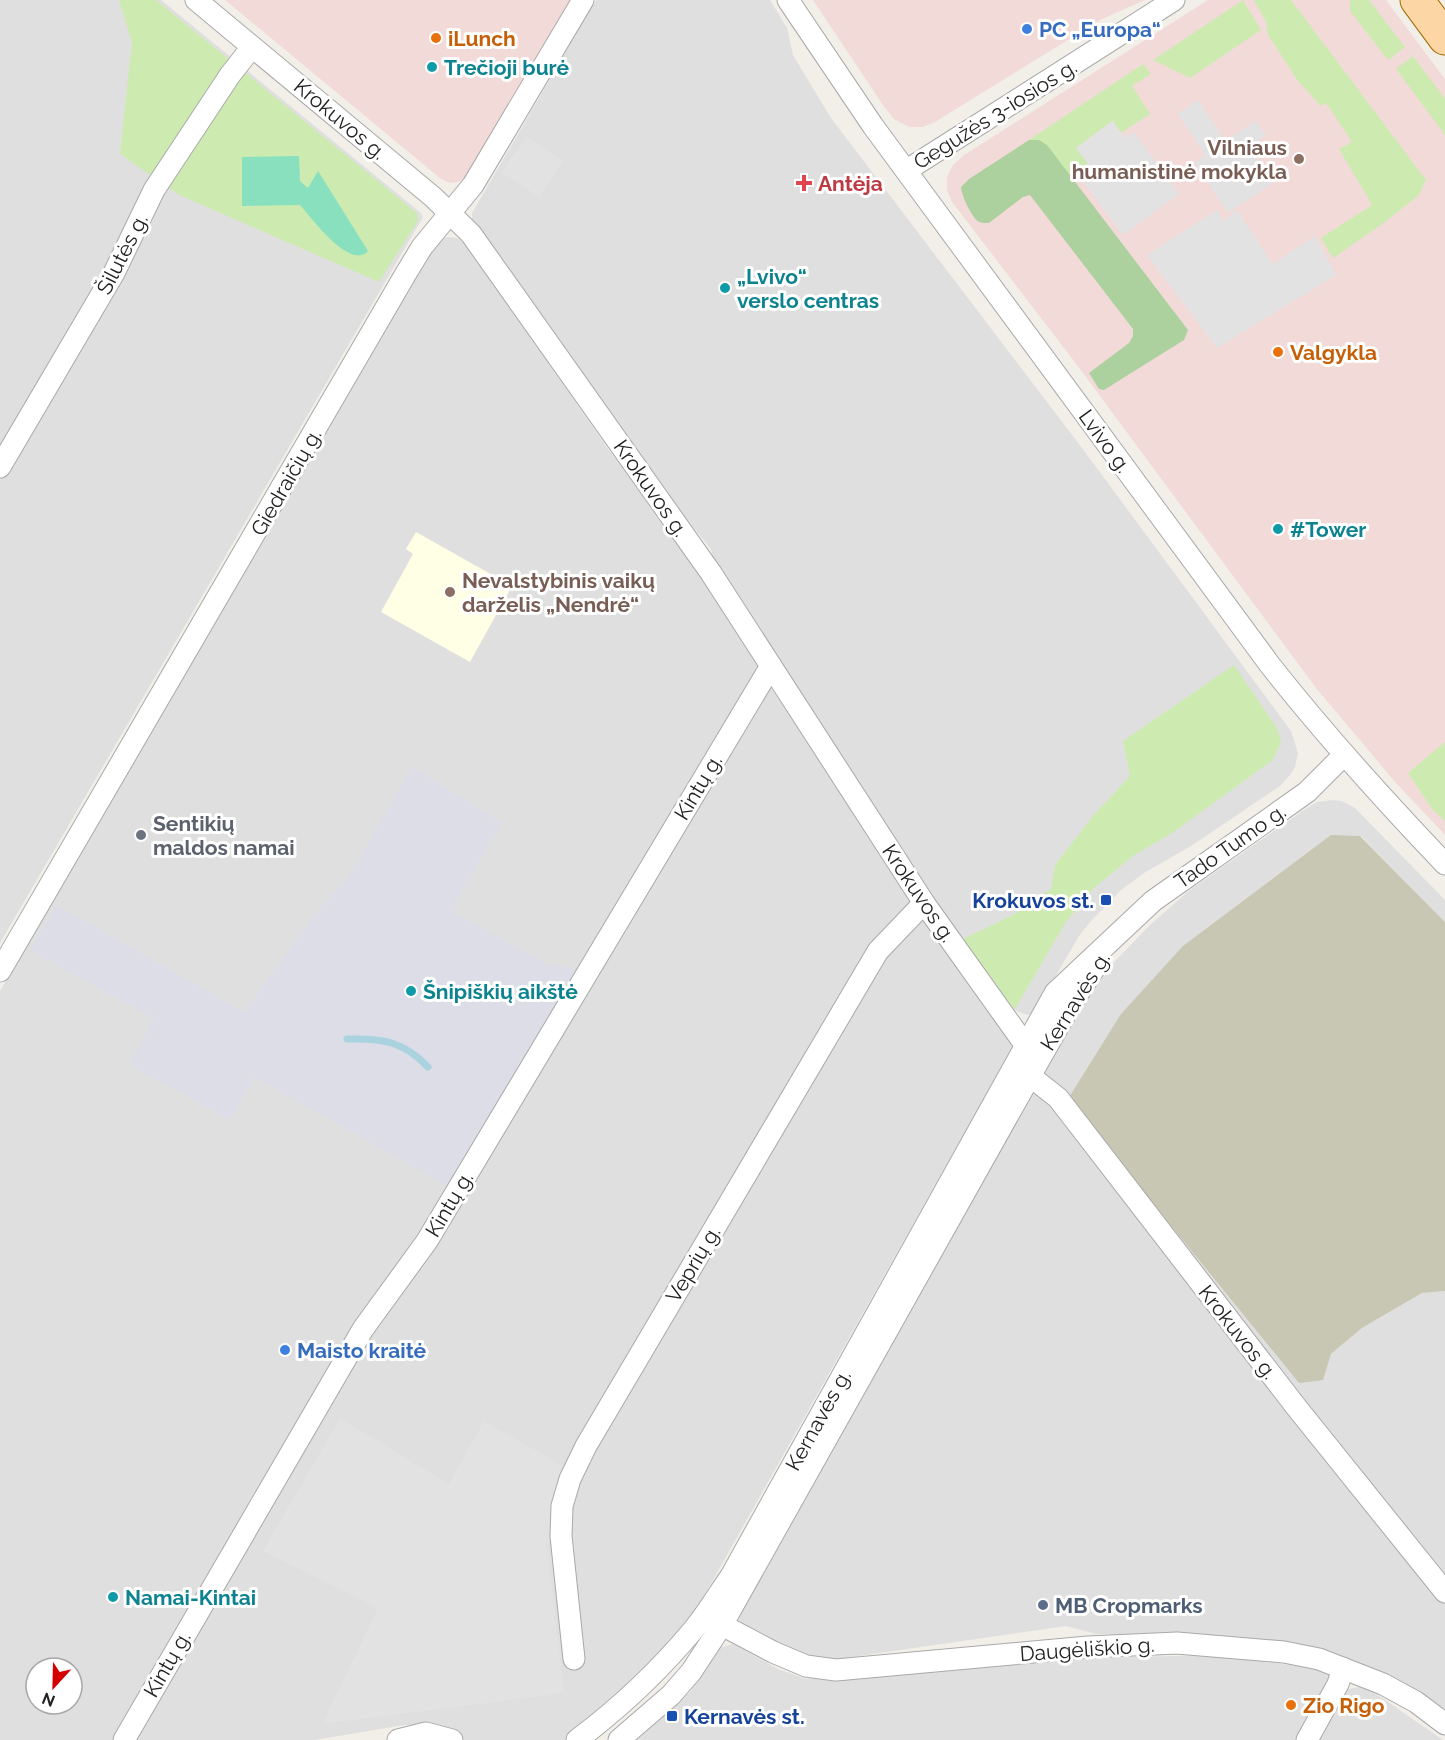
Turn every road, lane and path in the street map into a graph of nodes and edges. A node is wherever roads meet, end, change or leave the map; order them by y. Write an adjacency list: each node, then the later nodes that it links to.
1 (196, 0): 7 (street, Krokuvos g.)
2 (584, 0): 9 (street, Giedraičių g.)
3 (788, 0): 8 (street, Lvivo g.)
4 (1174, 0): 8 (street, Gegužės 3-iosios g.)
5 (1418, 0): 6 (main road)
6 (1445, 38)
7 (252, 47): 9 (street, Krokuvos g.); 10 (street, Šilutės g.)
8 (907, 170): 12 (street, Lvivo g.)
9 (450, 213): 11 (street, Krokuvos g.); 16 (street, Giedraičių g.)
10 (0, 467)
11 (771, 666): 14 (street, Krokuvos g.); 24 (street, Kintų g.)
12 (1344, 755): 13 (street, Lvivo g.); 15 (street, Tado Tumo g.)
13 (1445, 864)
14 (924, 903): 17 (street, Krokuvos g.); 21 (street, Veprių g.)
15 (1116, 936): 17 (street, Kernavės g.); 18 (street, Kernavės g.)
16 (0, 971)
17 (1026, 1046): 27 (street, Kernavės g.)
18 (1030, 1076): 19 (street, Krokuvos g.); 20 (street, Kernavės g.)
19 (1445, 1592)
20 (722, 1625): 22 (street, Daugėliškio g.); 28 (street, Kernavės g.)
21 (574, 1659)
22 (1343, 1668): 23 (street, Daugėliškio g.); 29 (street)
23 (1445, 1724)
24 (124, 1740)
25 (401, 1740): 26 (street)
26 (452, 1740)
27 (578, 1740)
28 (619, 1740)
29 (1307, 1740)

